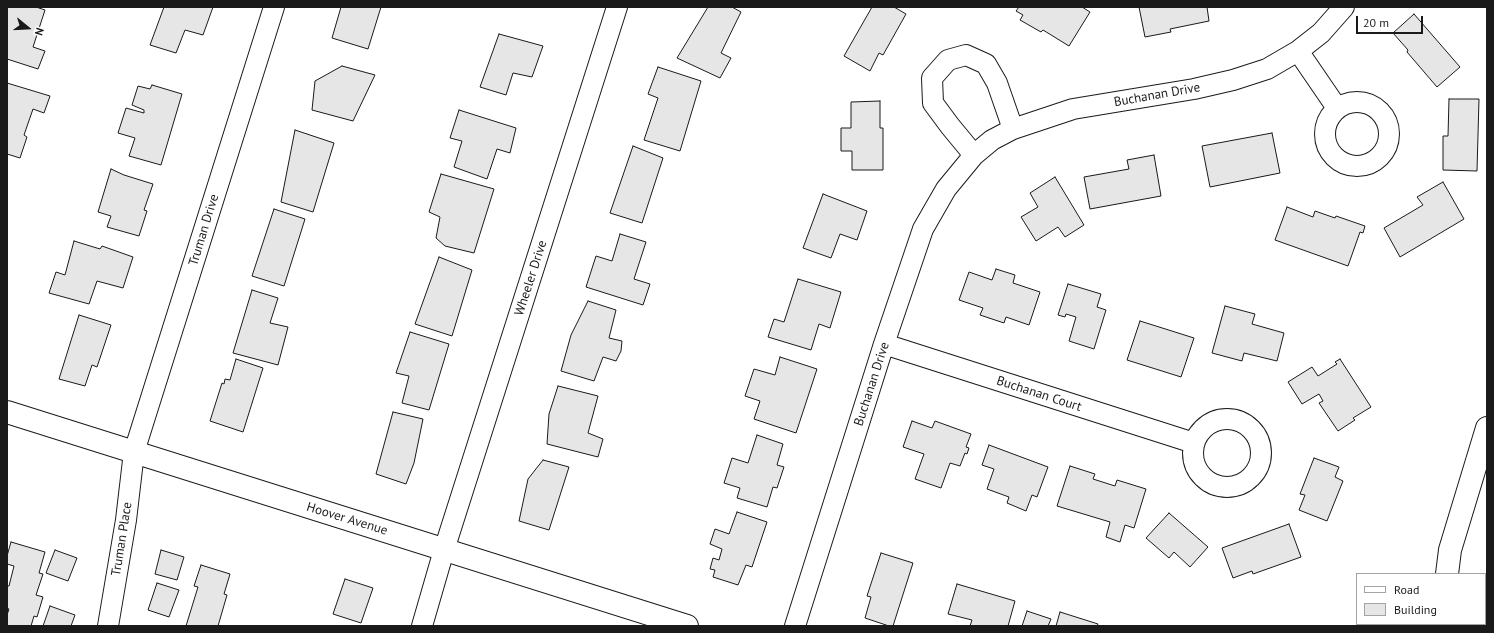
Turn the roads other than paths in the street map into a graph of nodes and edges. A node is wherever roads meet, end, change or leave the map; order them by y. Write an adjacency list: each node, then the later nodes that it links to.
1 (274, 7): 12 (street, Truman Drive)
2 (617, 7): 13 (street, Wheeler Drive)
3 (1344, 7): 4 (street, Buchanan Drive)
4 (1298, 51): 5 (street); 6 (street, Buchanan Drive)
5 (1337, 108)
6 (1013, 129): 7 (street, Buchanan Drive); 7 (street)
7 (974, 155): 8 (street, Buchanan Drive)
8 (884, 344): 11 (street, Buchanan Court); 20 (street, Buchanan Drive)
9 (7, 412): 12 (street, Hoover Avenue)
10 (1487, 428): 14 (street)
11 (1194, 443)
12 (134, 452): 13 (street, Hoover Avenue); 17 (street, Truman Place)
13 (444, 550): 18 (street, Wheeler Drive); 19 (street, Hoover Avenue)
14 (1450, 550): 15 (street); 16 (street)
15 (1438, 573)
16 (1447, 573)
17 (108, 626)
18 (422, 626)
19 (687, 626)
20 (795, 626)

